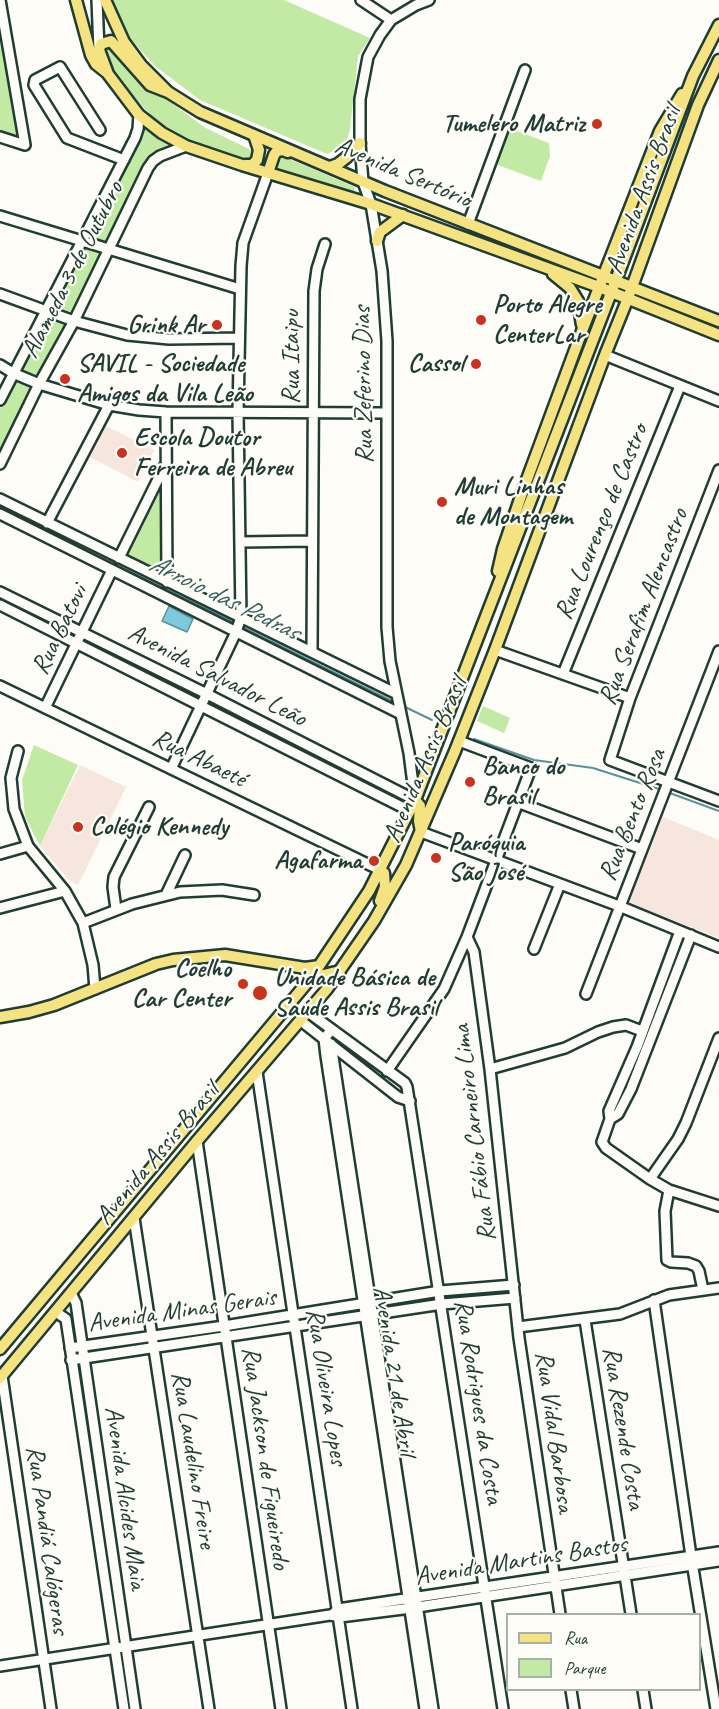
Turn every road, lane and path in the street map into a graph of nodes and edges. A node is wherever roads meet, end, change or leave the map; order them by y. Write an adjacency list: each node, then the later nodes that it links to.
1 (0, 0): 20 (street)
2 (76, 0): 14 (main road, Avenida Sertório)
3 (98, 0): 8 (main road, Avenida Sertório); 11 (street)
4 (105, 0): 8 (main road, Avenida Sertório)
5 (361, 0): 9 (street)
6 (429, 0): 7 (street, Rua Zeferino Dias)
7 (416, 3): 9 (street, Rua Zeferino Dias)
8 (109, 13): 16 (main road, Avenida Sertório)
9 (391, 20): 21 (street, Rua Zeferino Dias)
10 (719, 25): 15 (main road, Avenida Assis Brasil)
11 (99, 50): 14 (main road, Avenida Sertório); 16 (main road)
12 (719, 60): 41 (main road, Avenida Assis Brasil)
13 (525, 70): 33 (street)
14 (108, 74): 17 (main road, Avenida Sertório)
15 (689, 88): 39 (main road, Avenida Assis Brasil); 40 (main road, Avenida Assis Brasil)
16 (168, 92): 19 (main road, Avenida Sertório)
17 (139, 115): 22 (main road, Avenida Sertório); 24 (street, Alameda 3 de Outubro)
18 (100, 130): 24 (street)
19 (254, 135): 23 (main road, Avenida Sertório); 25 (main road)
20 (0, 137)
21 (360, 143): 26 (main road); 28 (street, Rua Zeferino Dias)
22 (186, 146): 25 (main road, Avenida Sertório); 37 (street, Alameda 3 de Outubro)
23 (309, 158): 26 (main road, Avenida Sertório); 27 (main road)
24 (124, 160): 34 (street, Alameda 3 de Outubro)
25 (242, 165): 27 (main road, Avenida Sertório)
26 (330, 167): 28 (main road, Avenida Sertório)
27 (268, 173): 29 (main road, Avenida Sertório); 43 (street)
28 (363, 182): 29 (main road); 30 (street, Rua Zeferino Dias); 33 (main road, Avenida Sertório)
29 (348, 196): 30 (main road, Avenida Sertório)
30 (371, 204): 31 (main road, Avenida Sertório); 35 (street, Rua Zeferino Dias)
31 (403, 215): 35 (main road); 38 (main road, Avenida Sertório)
32 (0, 216): 34 (street)
33 (468, 225): 39 (main road, Avenida Sertório)
34 (82, 241): 37 (street); 47 (street, Alameda 3 de Outubro)
35 (377, 241): 65 (street, Rua Zeferino Dias)
36 (325, 244): 62 (street, Rua Itaipu)
37 (108, 249): 43 (street); 48 (street, Alameda 3 de Outubro)
38 (548, 269): 42 (main road, Avenida Sertório); 50 (main road)
39 (604, 276): 40 (main road, Avenida Sertório); 42 (main road, Avenida Assis Brasil)
40 (616, 280): 41 (main road, Avenida Sertório); 44 (main road, Avenida Assis Brasil)
41 (633, 286): 46 (main road, Avenida Assis Brasil); 49 (main road, Avenida Sertório)
42 (599, 287): 44 (main road, Avenida Sertório); 50 (main road, Avenida Assis Brasil)
43 (240, 289): 52 (street)
44 (612, 292): 46 (main road, Avenida Sertório); 54 (main road, Avenida Assis Brasil)
45 (0, 294): 47 (street)
46 (628, 298): 51 (main road, Avenida Sertório); 53 (main road, Avenida Assis Brasil)
47 (45, 311): 48 (street); 56 (street, Alameda 3 de Outubro)
48 (74, 321): 52 (street); 57 (street, Alameda 3 de Outubro)
49 (719, 321)
50 (582, 331): 54 (main road); 78 (main road, Avenida Assis Brasil)
51 (719, 335)
52 (239, 338): 64 (street)
53 (605, 355): 58 (street); 83 (main road, Avenida Assis Brasil)
54 (585, 359): 78 (main road, Avenida Assis Brasil)
55 (0, 365): 56 (street)
56 (13, 373): 57 (street); 59 (street, Alameda 3 de Outubro)
57 (39, 384): 61 (street); 66 (street, Alameda 3 de Outubro)
58 (680, 386): 60 (street); 86 (street, Rua Lourenço de Castro)
59 (0, 400)
60 (719, 401)
61 (109, 405): 63 (street); 71 (street)
62 (313, 411): 64 (street); 65 (street); 72 (street, Rua Itaipu)
63 (166, 412): 64 (street); 67 (street)
64 (238, 412): 73 (street)
65 (387, 412): 89 (street, Rua Zeferino Dias)
66 (0, 464)
67 (165, 465): 74 (street); 76 (street)
68 (719, 470): 90 (street, Rua Serafim Alencastro)
69 (0, 499): 71 (street)
70 (0, 514): 75 (street)
71 (47, 523): 74 (street)
72 (312, 541): 73 (street); 84 (street, Rua Itaipu)
73 (240, 542): 80 (street)
74 (119, 558): 76 (street)
75 (112, 570): 80 (street); 81 (street, Rua Batovi)
76 (167, 582): 80 (street)
77 (0, 592): 81 (street, Avenida Salvador Leão)
78 (492, 602): 102 (main road, Avenida Assis Brasil)
79 (0, 606): 82 (street, Avenida Salvador Leão)
80 (239, 624): 84 (street); 88 (street); 93 (street)
81 (82, 632): 82 (street, Rua Batovi); 88 (street, Avenida Salvador Leão)
82 (77, 644): 91 (street, Avenida Salvador Leão); 92 (street, Rua Batovi)
83 (495, 650): 86 (street); 94 (main road, Avenida Assis Brasil)
84 (312, 651): 89 (street)
85 (719, 651): 99 (street, Rua Bento Rosa)
86 (564, 674): 90 (street)
87 (0, 686): 92 (street, Rua Abaeté)
88 (207, 694): 91 (street); 96 (street, Avenida Salvador Leão)
89 (395, 696): 93 (street, Rua Zeferino Dias)
90 (630, 698): 99 (street, Rua Serafim Alencastro)
91 (201, 705): 97 (street, Avenida Salvador Leão); 98 (street)
92 (45, 708): 98 (street, Rua Abaeté)
93 (398, 711): 102 (street, Rua Zeferino Dias)
94 (459, 741): 101 (street); 104 (main road, Avenida Assis Brasil)
95 (18, 751): 105 (street)
96 (321, 752): 97 (street); 102 (street, Avenida Salvador Leão)
97 (316, 762): 102 (street, Avenida Salvador Leão)
98 (171, 769): 110 (street, Rua Abaeté)
99 (669, 783): 100 (street); 106 (street, Rua Bento Rosa)
100 (719, 801)
101 (517, 802): 106 (street); 109 (street)
102 (412, 805): 104 (main road); 110 (main road, Avenida Assis Brasil)
103 (149, 807): 117 (street)
104 (422, 832): 109 (street); 118 (main road, Avenida Assis Brasil)
105 (28, 846): 107 (street); 112 (street)
106 (642, 849): 115 (street, Rua Bento Rosa)
107 (0, 854)
108 (185, 855): 113 (street)
109 (496, 860): 111 (street); 122 (street)
110 (380, 870): 118 (main road); 126 (main road, Avenida Assis Brasil)
111 (560, 884): 115 (street); 124 (street)
112 (65, 891): 116 (street); 119 (street)
113 (166, 895): 114 (street); 117 (street)
114 (254, 895)
115 (620, 906): 120 (street); 130 (street, Rua Bento Rosa)
116 (0, 908)
117 (116, 909): 119 (street)
118 (374, 921): 127 (main road, Avenida Assis Brasil)
119 (83, 923): 129 (street)
120 (680, 931): 121 (street); 133 (street)
121 (691, 935): 123 (street); 139 (street)
122 (467, 936): 140 (street, Rua Fábio Carneiro Lima); 141 (street)
123 (719, 947)
124 (534, 949)
125 (256, 959): 126 (main road); 128 (main road); 129 (main road)
126 (319, 966): 128 (main road, Avenida Assis Brasil)
127 (340, 971): 128 (main road); 132 (main road, Avenida Assis Brasil)
128 (311, 978): 136 (main road, Avenida Assis Brasil)
129 (95, 989): 131 (main road)
130 (586, 994)
131 (0, 1017)
132 (305, 1017): 134 (street); 137 (street); 142 (main road, Avenida Assis Brasil)
133 (642, 1031): 138 (street); 140 (street)
134 (334, 1033): 137 (street); 141 (street)
135 (719, 1038): 146 (street)
136 (262, 1039): 142 (main road); 153 (main road, Avenida Assis Brasil)
137 (328, 1041): 144 (street); 158 (street, Avenida 21 de Abril)
138 (637, 1047): 139 (street); 143 (street)
139 (647, 1051): 143 (street)
140 (490, 1068): 150 (street, Rua Fábio Carneiro Lima)
141 (387, 1071): 144 (street)
142 (256, 1072): 145 (main road, Avenida Assis Brasil); 161 (street, Rua Oliveira Lopes)
143 (626, 1087): 146 (street)
144 (410, 1101): 154 (street, Rua Rodrigues da Costa)
145 (197, 1141): 149 (main road, Avenida Assis Brasil); 164 (street, Rua Jackson de Figueiredo)
146 (650, 1179): 147 (street)
147 (669, 1190): 148 (street); 152 (street)
148 (719, 1206)
149 (134, 1218): 155 (main road, Avenida Assis Brasil); 167 (street, Rua Laudelino Freire)
150 (514, 1285): 154 (street, Avenida Minas Gerais); 156 (street, Rua Fábio Carneiro Lima)
151 (719, 1288): 152 (street)
152 (703, 1290): 157 (street)
153 (49, 1291): 155 (main road); 171 (main road, Avenida Assis Brasil)
154 (440, 1291): 158 (street, Avenida Minas Gerais); 159 (street, Rua Rodrigues da Costa)
155 (71, 1293): 160 (main road, Avenida Assis Brasil); 169 (street, Avenida Alcides Maia)
156 (515, 1298): 159 (street, Avenida Minas Gerais); 166 (street, Rua Fábio Carneiro Lima)
157 (654, 1300): 163 (street); 177 (street)
158 (367, 1304): 161 (street, Avenida Minas Gerais); 162 (street, Avenida 21 de Abril)
159 (442, 1304): 162 (street, Avenida Minas Gerais); 181 (street, Rua Rodrigues da Costa)
160 (56, 1312): 170 (street, Avenida Alcides Maia); 175 (main road, Avenida Assis Brasil)
161 (294, 1315): 164 (street, Avenida Minas Gerais); 165 (street, Rua Oliveira Lopes)
162 (369, 1315): 165 (street, Avenida Minas Gerais); 182 (street, Avenida 21 de Abril)
163 (585, 1320): 166 (street); 179 (street, Rua Rezende Costa)
164 (224, 1326): 167 (street, Avenida Minas Gerais); 168 (street, Rua Jackson de Figueiredo)
165 (296, 1326): 168 (street, Avenida Minas Gerais); 186 (street, Rua Oliveira Lopes)
166 (518, 1327): 180 (street, Rua Vidal Barbosa)
167 (152, 1337): 169 (street, Avenida Minas Gerais); 172 (street, Rua Laudelino Freire)
168 (226, 1338): 172 (street, Avenida Minas Gerais); 188 (street, Rua Jackson de Figueiredo)
169 (82, 1346): 170 (street, Avenida Minas Gerais); 173 (street, Avenida Alcides Maia)
170 (70, 1348): 174 (street, Avenida Alcides Maia)
171 (0, 1349)
172 (154, 1349): 173 (street, Avenida Minas Gerais); 189 (street, Rua Laudelino Freire)
173 (84, 1359): 174 (street, Avenida Minas Gerais); 190 (street, Avenida Alcides Maia)
174 (71, 1360): 191 (street, Avenida Alcides Maia)
175 (1, 1377): 192 (street, Rua Pandiá Calógeras)
176 (719, 1552): 177 (street, Avenida Martins Bastos)
177 (691, 1561): 178 (street, Avenida Martins Bastos); 179 (street, Avenida Martins Bastos); 185 (street)
178 (719, 1561)
179 (625, 1572): 180 (street, Avenida Martins Bastos); 184 (street, Rua Rezende Costa)
180 (555, 1581): 181 (street, Avenida Martins Bastos); 183 (street, Rua Vidal Barbosa)
181 (486, 1592): 182 (street, Avenida Martins Bastos); 204 (street, Rua Rodrigues da Costa)
182 (414, 1603): 186 (street, Avenida Martins Bastos); 202 (street, Avenida 21 de Abril); 203 (street, Avenida 21 de Abril)
183 (560, 1613)
184 (631, 1613)
185 (700, 1613)
186 (336, 1614): 188 (street, Avenida Martins Bastos); 201 (street, Rua Oliveira Lopes)
187 (701, 1620): 207 (street)
188 (268, 1624): 189 (street, Avenida Martins Bastos); 200 (street, Rua Jackson de Figueiredo)
189 (198, 1635): 190 (street, Avenida Martins Bastos); 199 (street, Rua Laudelino Freire)
190 (126, 1647): 191 (street, Avenida Martins Bastos); 198 (street, Avenida Alcides Maia)
191 (114, 1648): 192 (street, Avenida Martins Bastos); 197 (street, Avenida Alcides Maia)
192 (43, 1659): 193 (street, Avenida Martins Bastos); 196 (street, Rua Pandiá Calógeras)
193 (0, 1666)
194 (571, 1691): 205 (street)
195 (643, 1691): 206 (street)
196 (51, 1709)
197 (124, 1709)
198 (135, 1709)
199 (209, 1709)
200 (280, 1709)
201 (352, 1709)
202 (425, 1709)
203 (433, 1709)
204 (503, 1709)
205 (574, 1709)
206 (646, 1709)
207 (716, 1709)

